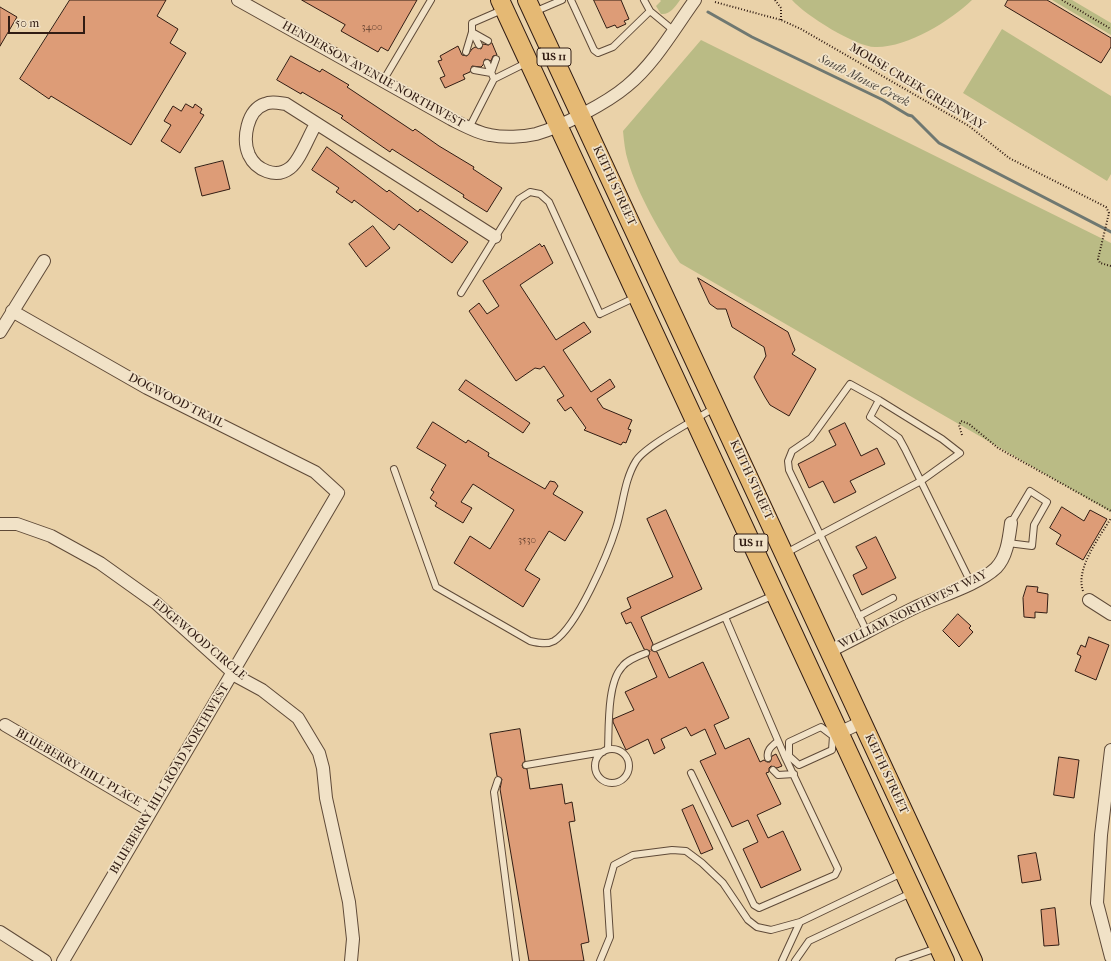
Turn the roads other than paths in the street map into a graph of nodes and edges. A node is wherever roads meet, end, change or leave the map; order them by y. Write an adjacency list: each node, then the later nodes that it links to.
1 (238, 0): 20 (street, HENDERSON AVENUE NORTHWEST)
2 (431, 0): 20 (lane)
3 (562, 0): 8 (lane)
4 (572, 0): 9 (lane)
5 (644, 0): 9 (lane)
6 (695, 0): 10 (street, HENDERSON AVENUE NORTHWEST)
7 (502, 5): 11 (lane); 16 (main road, KEITH STREET / US 11)
8 (530, 6): 21 (main road, KEITH STREET / US 11)
9 (650, 11): 10 (lane)
10 (673, 30): 21 (street, HENDERSON AVENUE NORTHWEST)
11 (472, 32): 12 (lane); 13 (lane); 14 (lane)
12 (488, 41)
13 (480, 46)
14 (466, 52)
15 (496, 59): 19 (lane)
16 (528, 62): 19 (lane); 23 (main road, KEITH STREET / US 11)
17 (487, 63): 19 (lane)
18 (474, 70): 19 (lane)
19 (493, 76): 24 (lane)
20 (383, 81): 24 (street, HENDERSON AVENUE NORTHWEST)
21 (581, 115): 23 (street, HENDERSON AVENUE NORTHWEST); 31 (main road, KEITH STREET / US 11)
22 (316, 124): 22 (street); 25 (street)
23 (557, 125): 24 (street, HENDERSON AVENUE NORTHWEST); 28 (main road, KEITH STREET / US 11)
24 (469, 128)
25 (495, 237): 27 (lane); 28 (lane)
26 (44, 261): 29 (street)
27 (461, 294)
28 (637, 296): 31 (main road); 34 (main road, KEITH STREET / US 11)
29 (12, 311): 30 (street); 37 (street, DOGWOOD TRAIL)
30 (0, 332)
31 (700, 370): 33 (main road, KEITH STREET / US 11)
32 (879, 400): 36 (lane); 36 (lane); 40 (lane)
33 (716, 406): 34 (lane); 42 (main road, KEITH STREET / US 11)
34 (695, 420): 35 (lane); 44 (main road, KEITH STREET / US 11)
35 (394, 469)
36 (921, 481): 40 (lane); 43 (lane)
37 (338, 493): 54 (street, BLUEBERRY HILL ROAD NORTHWEST)
38 (1011, 523): 41 (street, WILLIAM NORTHWEST WAY); 41 (lane)
39 (0, 524): 54 (street, EDGEWOOD CIRCLE)
40 (821, 536): 42 (lane); 48 (lane)
41 (1008, 543): 43 (street, WILLIAM NORTHWEST WAY)
42 (785, 554): 52 (main road, KEITH STREET / US 11)
43 (971, 583): 50 (street, WILLIAM NORTHWEST WAY)
44 (775, 595): 49 (lane); 57 (main road, KEITH STREET / US 11)
45 (893, 598): 48 (lane)
46 (1089, 600): 47 (street)
47 (1111, 614)
48 (859, 616): 50 (lane)
49 (725, 617): 51 (lane); 58 (lane)
50 (867, 632): 52 (street, WILLIAM NORTHWEST WAY)
51 (655, 648)
52 (830, 651): 55 (main road, KEITH STREET / US 11)
53 (646, 653): 60 (lane)
54 (233, 672): 68 (street, BLUEBERRY HILL ROAD NORTHWEST); 78 (street, EDGEWOOD CIRCLE)
55 (862, 722): 57 (street); 71 (main road, KEITH STREET / US 11)
56 (5, 725): 68 (street, BLUEBERRY HILL PLACE)
57 (836, 735): 61 (lane); 61 (lane); 69 (main road, KEITH STREET / US 11)
58 (778, 741): 61 (lane); 62 (lane)
59 (1111, 750): 75 (street)
60 (605, 751): 60 (lane); 63 (lane)
61 (787, 756): 66 (lane)
62 (768, 758)
63 (526, 765)
64 (773, 770): 66 (lane)
65 (691, 773): 66 (lane)
66 (794, 774)
67 (498, 780): 79 (lane)
68 (151, 811): 77 (street, BLUEBERRY HILL ROAD NORTHWEST)
69 (903, 872): 70 (main road, KEITH STREET / US 11); 71 (main road); 72 (lane)
70 (913, 893): 74 (main road, KEITH STREET / US 11); 82 (lane)
71 (944, 899): 84 (main road, KEITH STREET / US 11)
72 (800, 922): 80 (lane); 81 (lane)
73 (0, 932): 76 (street)
74 (941, 954): 83 (lane)
75 (1111, 957)
76 (45, 961)
77 (63, 961)
78 (351, 961)
79 (516, 961)
80 (600, 961)
81 (782, 961)
82 (795, 961)
83 (899, 961)
84 (973, 961)

